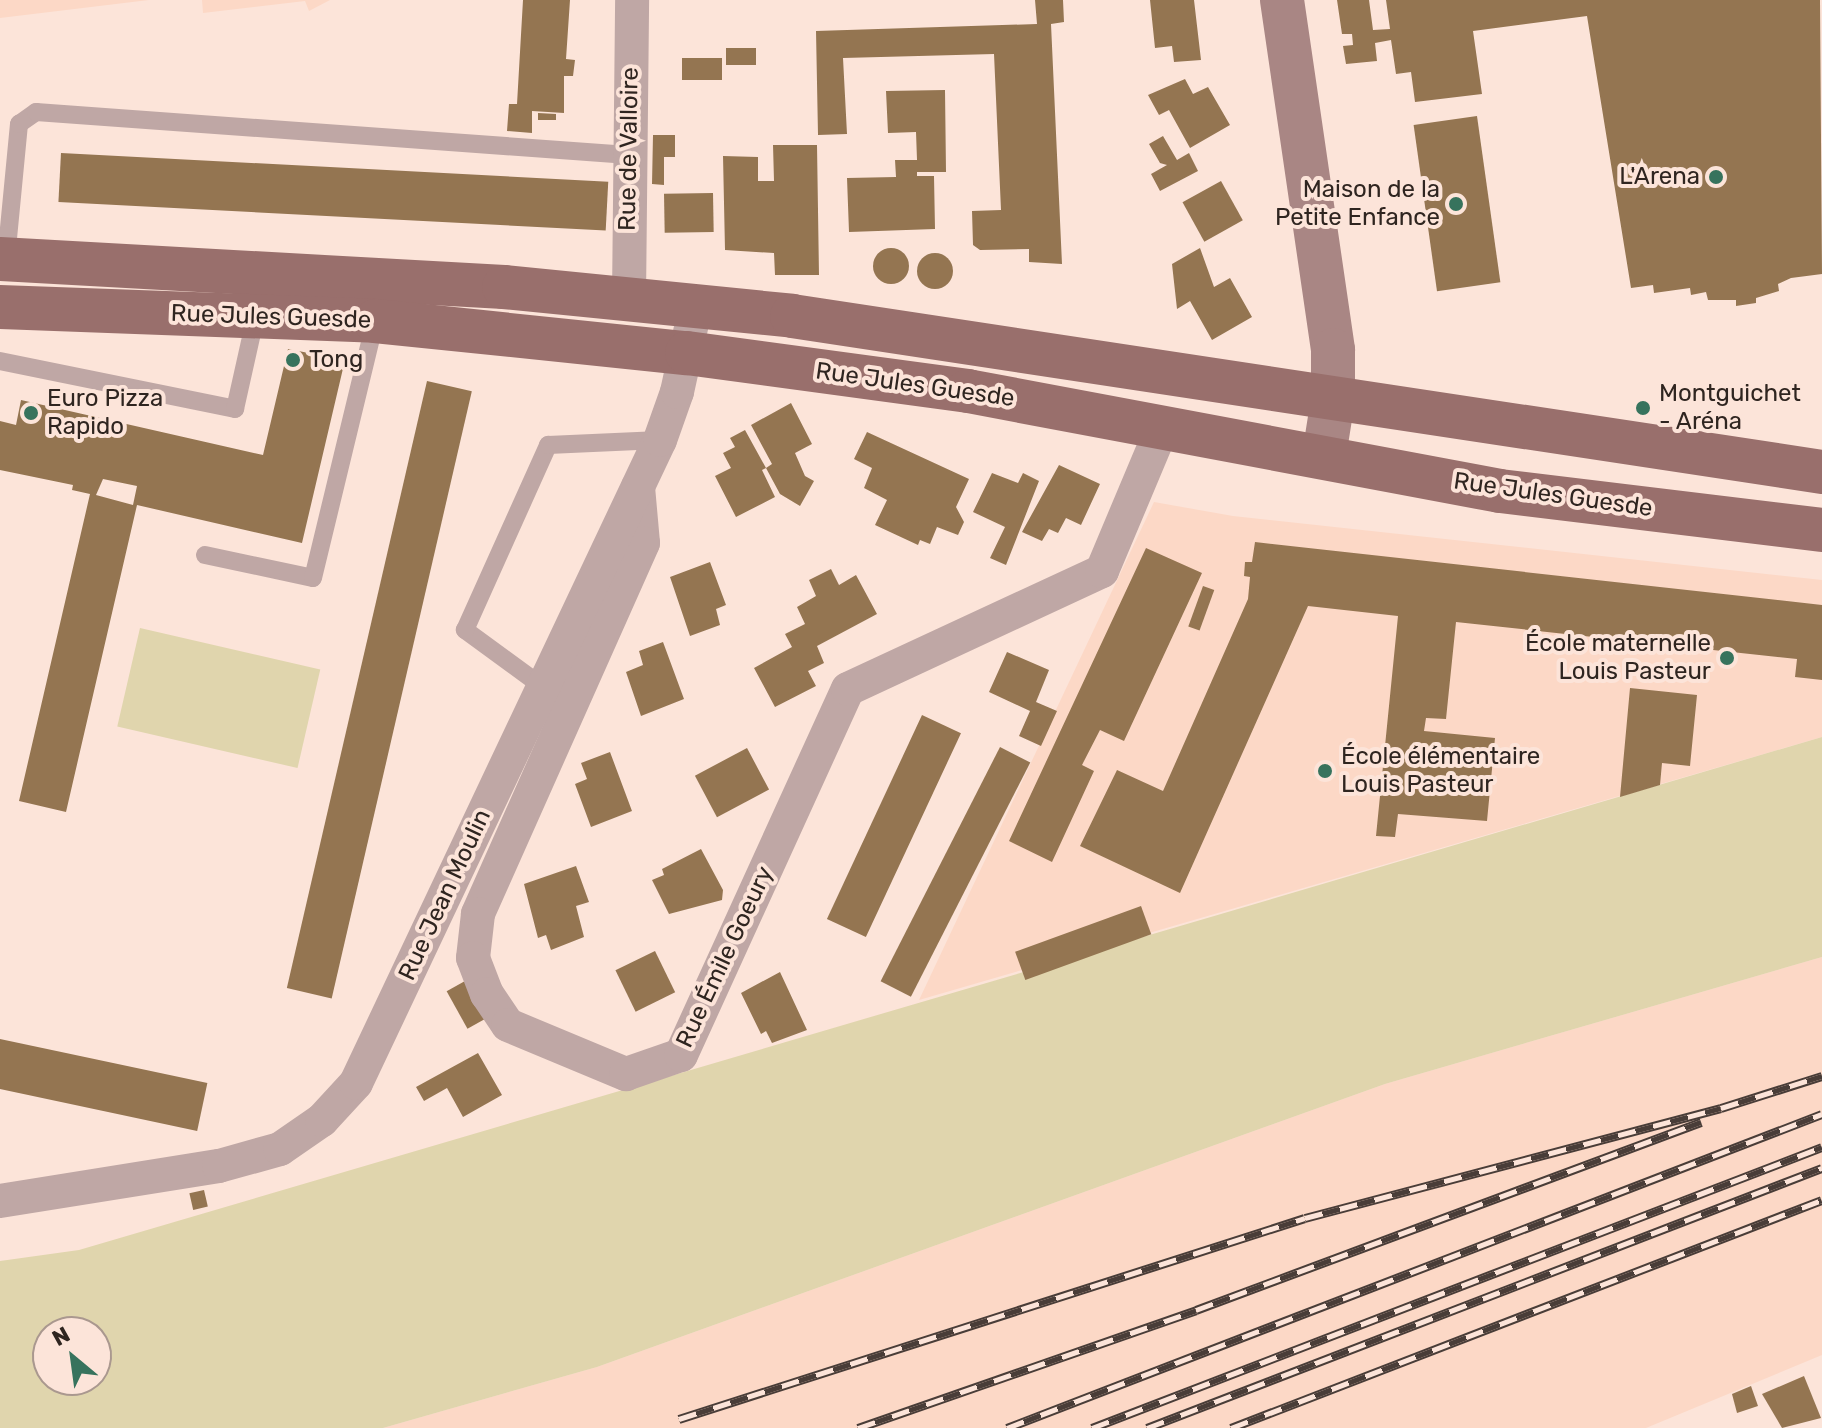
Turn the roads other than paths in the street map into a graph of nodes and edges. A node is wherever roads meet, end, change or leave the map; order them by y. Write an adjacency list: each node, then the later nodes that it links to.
1 (632, 0): 3 (street, Rue de Valloire)
2 (1282, 0): 12 (street)
3 (628, 155): 4 (lane); 5 (street, Rue de Valloire)
4 (3, 259): 5 (main road, Rue Jules Guesde)
5 (629, 298): 6 (main road, Rue Jules Guesde)
6 (696, 305): 10 (street, Rue Jean Moulin); 12 (main road, Rue Jules Guesde)
7 (0, 307): 8 (main road, Rue Jules Guesde)
8 (256, 315): 9 (main road, Rue Jules Guesde); 11 (lane)
9 (375, 321): 10 (main road, Rue Jules Guesde); 19 (lane)
10 (687, 353): 13 (main road, Rue Jules Guesde); 14 (street, Rue Jean Moulin)
11 (0, 361)
12 (1333, 399): 15 (street); 16 (main road, Rue Jules Guesde)
13 (1163, 426): 15 (main road, Rue Jules Guesde); 17 (street, Rue Émile Goeury)
14 (660, 440): 17 (street, Rue Jean Moulin); 20 (lane)
15 (1324, 456): 18 (main road, Rue Jules Guesde)
16 (1822, 472)
17 (638, 487): 20 (street, Rue Jean Moulin)
18 (1822, 530)
19 (205, 555)
20 (543, 687): 21 (street, Rue Jean Moulin)
21 (0, 1201)

